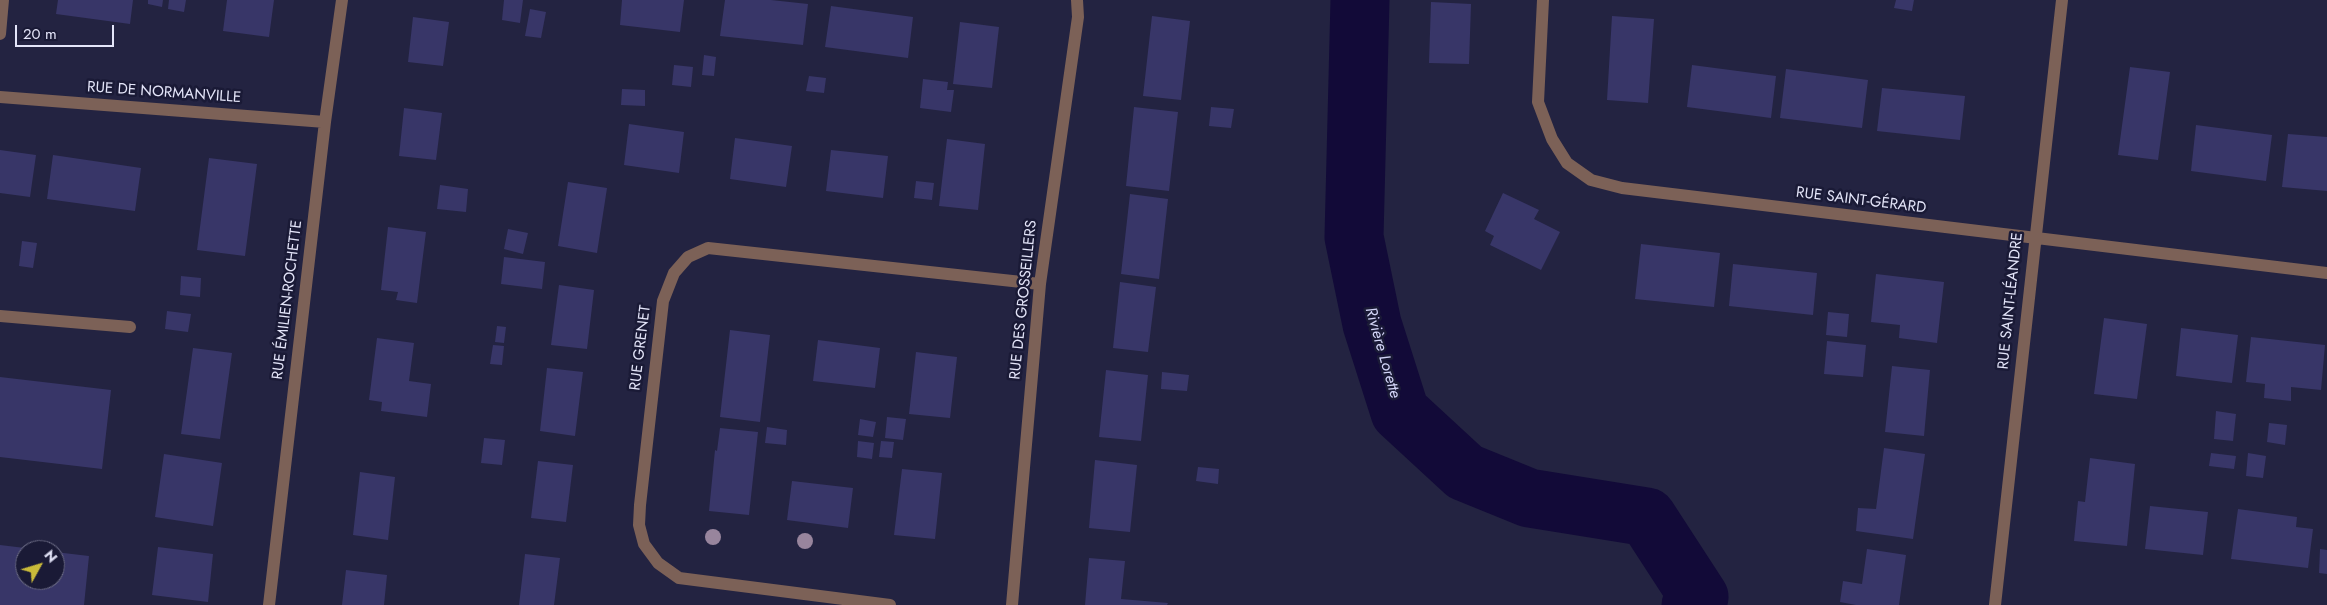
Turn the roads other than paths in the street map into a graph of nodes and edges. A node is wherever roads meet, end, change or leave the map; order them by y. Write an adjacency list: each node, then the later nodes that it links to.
1 (3, 0): 6 (street)
2 (342, 0): 8 (street, RUE ÉMILIEN-ROCHETTE)
3 (1077, 0): 11 (street, RUE DES GROSSEILLERS)
4 (1543, 0): 9 (street, RUE SAINT-GÉRARD)
5 (2062, 0): 9 (street, RUE SAINT-LÉANDRE)
6 (0, 34)
7 (0, 97): 8 (street, RUE DE NORMANVILLE)
8 (325, 122): 14 (street, RUE ÉMILIEN-ROCHETTE)
9 (2034, 238): 10 (street, RUE SAINT-GÉRARD); 17 (street, RUE SAINT-LÉANDRE)
10 (2327, 273)
11 (1040, 284): 15 (street, RUE GRENET); 16 (street, RUE DES GROSSEILLERS)
12 (0, 316): 13 (street)
13 (130, 327)
14 (270, 605)
15 (890, 605)
16 (1012, 605)
17 (1995, 605)

